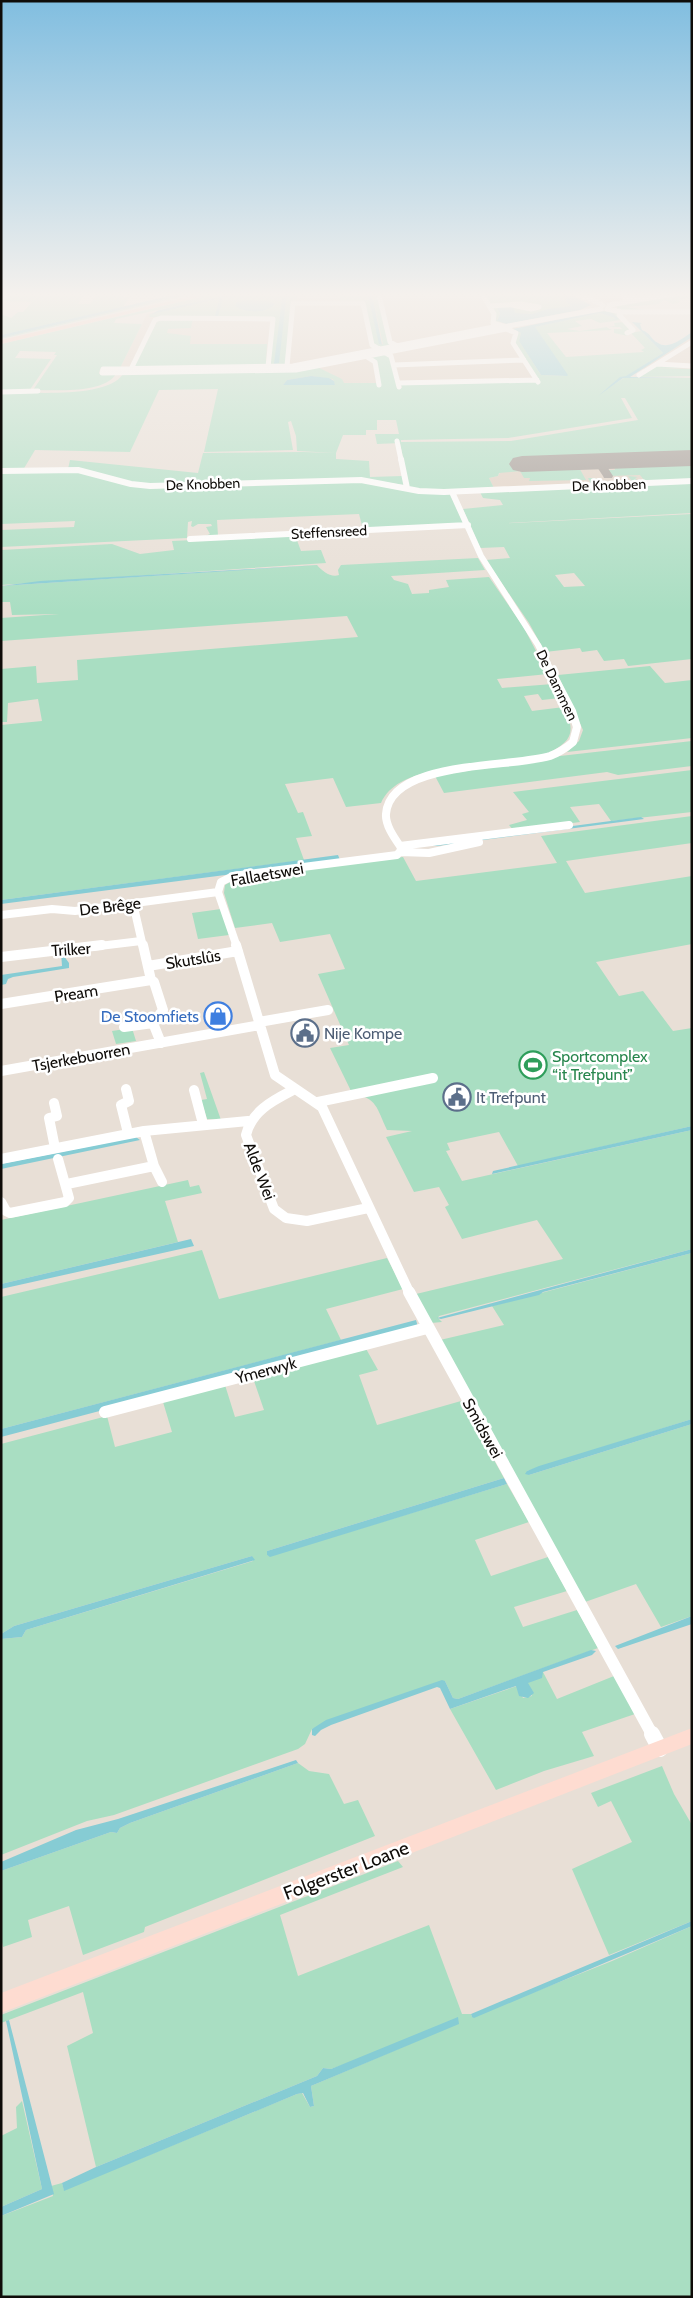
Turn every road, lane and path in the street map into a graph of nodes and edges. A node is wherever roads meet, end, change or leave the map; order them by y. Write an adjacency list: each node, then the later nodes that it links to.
1 (397, 441): 4 (street)
2 (1, 471): 4 (street, De Knobben)
3 (692, 481): 5 (street, De Knobben)
4 (407, 488): 5 (street, De Knobben)
5 (452, 492): 6 (street, De Dammen)
6 (468, 525): 7 (street, Steffensreed); 10 (street, De Dammen)
7 (190, 539)
8 (569, 825): 10 (street, Fallaetswei)
9 (541, 834): 10 (street, Fallaetswei)
10 (400, 849): 11 (street, Fallaetswei)
11 (218, 892): 12 (street, De Brêge); 15 (street, Fallaetswei)
12 (133, 903): 13 (street, De Brêge); 14 (street, Skutslûs)
13 (1, 915)
14 (141, 941): 16 (street, Trilker); 17 (street, Skutslûs)
15 (238, 951): 17 (street, Skutslûs); 22 (street, Fallaetswei)
16 (1, 957)
17 (148, 966): 18 (street, Skutslûs)
18 (151, 980): 19 (street, Pream); 21 (street, Skutslûs)
19 (1, 1004)
20 (328, 1010): 22 (street, Tsjerkebuorren)
21 (153, 1024): 23 (street, Tsjerkebuorren); 24 (street)
22 (260, 1024): 24 (street, Tsjerkebuorren); 28 (street)
23 (124, 1027)
24 (161, 1043): 25 (street, Tsjerkebuorren)
25 (1, 1071)
26 (433, 1078): 30 (street)
27 (126, 1089): 35 (street)
28 (295, 1089): 30 (street); 32 (street, Alde Wei)
29 (194, 1090): 33 (street)
30 (318, 1102): 43 (street, Smidswei)
31 (54, 1103): 36 (street)
32 (248, 1121): 33 (street); 43 (street, Alde Wei)
33 (203, 1124): 34 (street)
34 (144, 1131): 35 (street); 39 (street)
35 (128, 1133): 36 (street)
36 (55, 1148): 37 (street)
37 (1, 1159)
38 (58, 1159): 41 (street)
39 (154, 1166): 40 (street); 41 (street)
40 (162, 1182)
41 (67, 1184): 42 (street)
42 (1, 1202)
43 (368, 1208): 44 (street, Smidswei)
44 (428, 1328): 45 (street, Ymerwyk); 47 (street, Smidswei)
45 (105, 1412)
46 (692, 1736): 47 (main road, Folgerster Loane)
47 (660, 1749): 48 (main road, Folgerster Loane)
48 (1, 2004)

